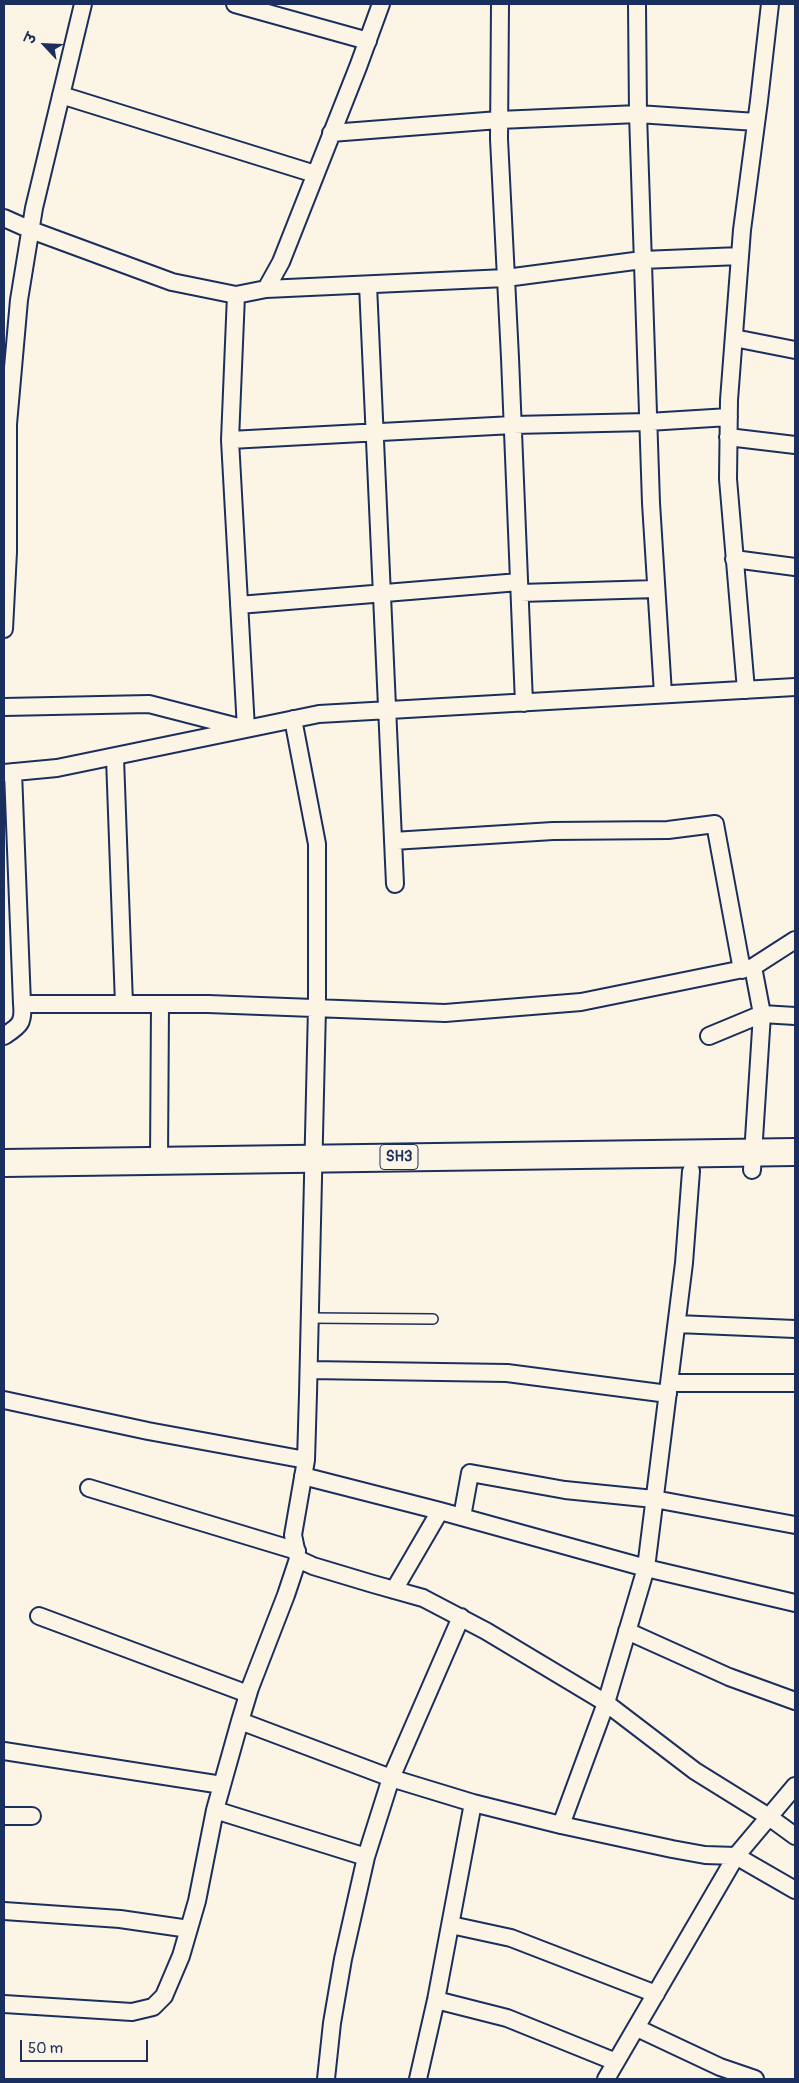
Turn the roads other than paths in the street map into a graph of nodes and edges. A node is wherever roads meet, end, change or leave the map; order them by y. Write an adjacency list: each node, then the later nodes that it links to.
1 (83, 4): 8 (street)
2 (235, 4): 7 (street)
3 (381, 4): 7 (street)
4 (500, 4): 10 (street)
5 (637, 4): 9 (street)
6 (770, 4): 11 (street)
7 (368, 41): 12 (street)
8 (61, 95): 13 (street); 15 (street)
9 (638, 114): 10 (street); 11 (street); 17 (street)
10 (499, 120): 12 (street); 18 (street)
11 (756, 122): 16 (street)
12 (331, 133): 13 (street)
13 (315, 174): 20 (street)
14 (4, 218): 15 (street)
15 (31, 230): 21 (street); 22 (street)
16 (740, 256): 17 (street); 23 (street)
17 (642, 260): 18 (street); 26 (street)
18 (506, 278): 19 (street); 27 (street)
19 (368, 284): 20 (street); 28 (street)
20 (266, 289): 21 (street)
21 (236, 295): 30 (street)
22 (10, 322): 38 (street)
23 (734, 338): 24 (street); 25 (street)
24 (795, 350)
25 (729, 417): 26 (street); 29 (street)
26 (648, 422): 27 (street); 35 (street)
27 (513, 425): 28 (street); 34 (street)
28 (375, 434): 30 (street); 36 (street)
29 (728, 437): 31 (street); 32 (street)
30 (230, 440): 37 (street)
31 (795, 445)
32 (734, 560): 33 (street); 40 (street)
33 (795, 567)
34 (520, 588): 35 (street); 36 (street); 42 (street)
35 (656, 589): 41 (street)
36 (382, 592): 37 (street); 44 (street)
37 (239, 605): 46 (street)
38 (4, 629)
39 (795, 687): 40 (street)
40 (746, 690): 41 (street)
41 (663, 694): 42 (street)
42 (524, 703): 44 (street)
43 (4, 707): 46 (street)
44 (387, 710): 45 (street); 49 (street)
45 (293, 719): 46 (street); 56 (street)
46 (246, 729): 47 (street)
47 (115, 758): 48 (street); 54 (street)
48 (8, 773): 53 (street)
49 (393, 841): 50 (street); 52 (street)
50 (395, 884)
51 (795, 940): 52 (street)
52 (748, 969): 56 (street); 57 (street)
53 (22, 1004): 54 (street); 59 (street)
54 (124, 1004): 55 (street)
55 (160, 1004): 56 (street); 62 (street)
56 (317, 1007): 65 (street)
57 (762, 1014): 58 (street); 60 (street); 63 (street)
58 (795, 1016)
59 (4, 1036)
60 (709, 1036)
61 (795, 1152): 63 (main road, SH3)
62 (160, 1161): 64 (main road, SH3); 65 (main road, SH3)
63 (753, 1162): 65 (main road, SH3); 66 (main road, SH3); 67 (main road, SH3)
64 (4, 1163)
65 (314, 1167): 67 (main road, SH3); 68 (main road, SH3); 69 (street)
66 (795, 1170)
67 (691, 1171): 71 (street)
68 (4, 1179)
69 (309, 1318): 70 (lane); 73 (street)
70 (433, 1319)
71 (677, 1324): 72 (street); 75 (street)
72 (795, 1329)
73 (308, 1370): 75 (street); 77 (street)
74 (795, 1384): 75 (street)
75 (668, 1389): 80 (street)
76 (4, 1400): 77 (street)
77 (306, 1460): 78 (street)
78 (303, 1476): 81 (street); 84 (street)
79 (89, 1488): 84 (street)
80 (654, 1499): 82 (street); 83 (street); 85 (street)
81 (440, 1511): 82 (street); 86 (street)
82 (462, 1517): 85 (street)
83 (795, 1525)
84 (297, 1555): 86 (street); 91 (street)
85 (646, 1568): 87 (street); 90 (street)
86 (394, 1590): 89 (street)
87 (795, 1603)
88 (39, 1616): 91 (street)
89 (461, 1617): 93 (street); 96 (street)
90 (627, 1631): 92 (street); 93 (street)
91 (248, 1694): 94 (street)
92 (795, 1701)
93 (606, 1703): 103 (street); 104 (street)
94 (240, 1721): 96 (street); 97 (street)
95 (4, 1751): 97 (street)
96 (391, 1778): 99 (street); 107 (street)
97 (222, 1785): 100 (street)
98 (795, 1786): 103 (street)
99 (473, 1803): 104 (street); 110 (street)
100 (216, 1810): 107 (street); 111 (street)
101 (4, 1816): 102 (street)
102 (32, 1816)
103 (769, 1817): 105 (street); 106 (street)
104 (561, 1825): 106 (street)
105 (795, 1836)
106 (736, 1856): 108 (street); 112 (street)
107 (366, 1857): 117 (street)
108 (795, 1890)
109 (4, 1911): 111 (street)
110 (451, 1925): 112 (street); 113 (street)
111 (189, 1929): 114 (street)
112 (656, 1994): 115 (street)
113 (436, 2000): 116 (street); 118 (street)
114 (4, 2004)
115 (637, 2028): 116 (street); 120 (street)
116 (616, 2062): 119 (street)
117 (326, 2079)
118 (418, 2079)
119 (606, 2079)
120 (755, 2079)

